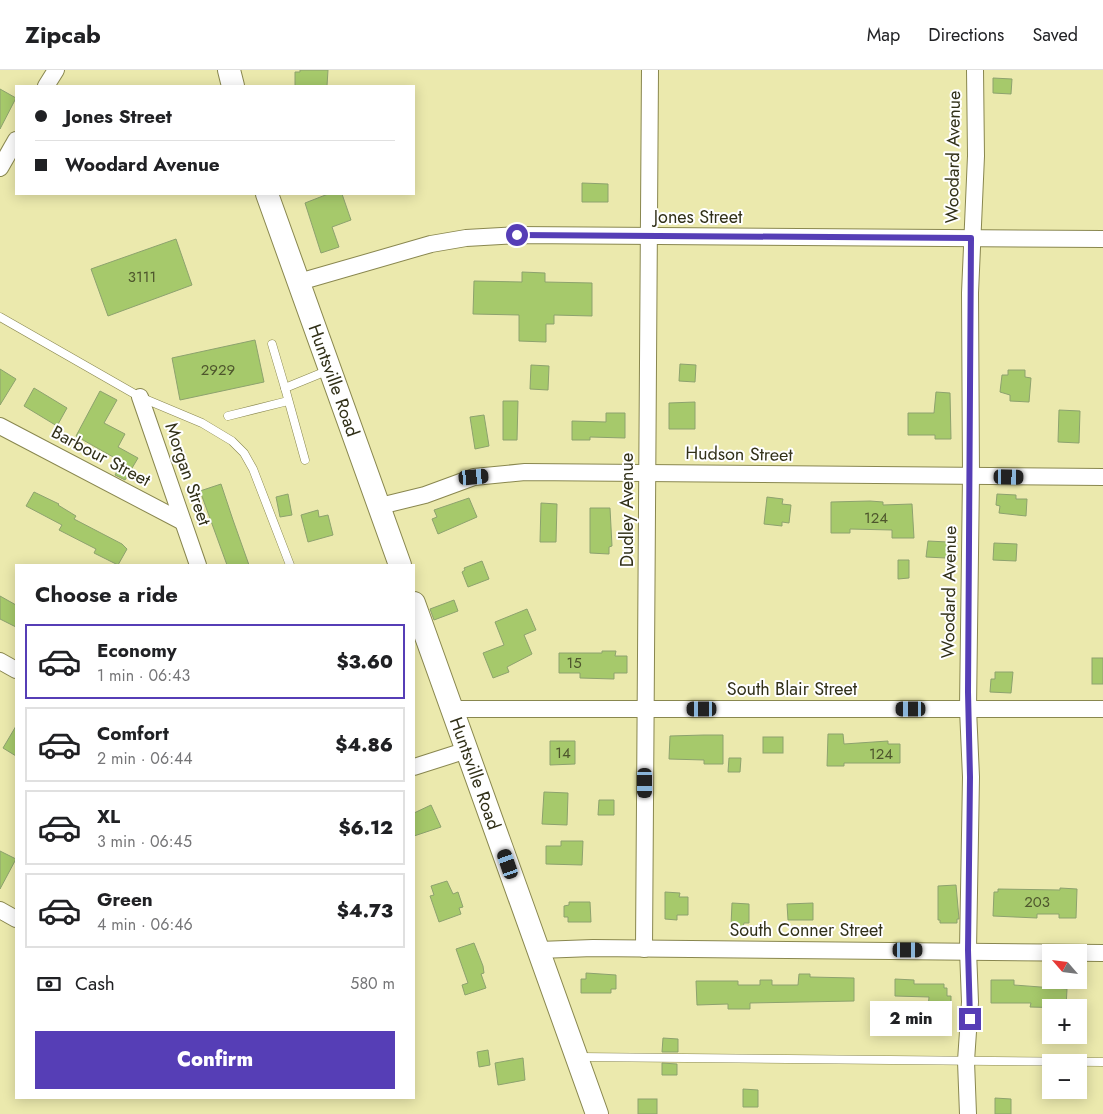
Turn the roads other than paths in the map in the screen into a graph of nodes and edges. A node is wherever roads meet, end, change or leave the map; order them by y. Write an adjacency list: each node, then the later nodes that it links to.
1 (56, 70): 5 (street)
2 (230, 70): 6 (main road)
3 (650, 70): 10 (street, Dudley Avenue)
4 (975, 70): 11 (street, Woodard Avenue)
5 (47, 85)
6 (233, 85)
7 (15, 142): 8 (street)
8 (0, 168)
9 (267, 195): 13 (main road, Huntsville Road)
10 (648, 236): 11 (street, Jones Street); 13 (street, Jones Street); 23 (street, Dudley Avenue)
11 (971, 238): 12 (street, Jones Street); 24 (street, Woodard Avenue)
12 (1103, 239)
13 (300, 282): 16 (main road, Huntsville Road)
14 (0, 317): 18 (lane)
15 (272, 344): 17 (lane)
16 (331, 369): 17 (lane); 26 (main road, Huntsville Road)
17 (285, 388): 19 (lane)
18 (140, 397): 27 (street, Morgan Street); 29 (lane)
19 (288, 401): 20 (lane); 22 (lane)
20 (228, 416)
21 (0, 426): 27 (street, Barbour Street)
22 (305, 460)
23 (647, 474): 24 (street, Hudson Street); 26 (street, Hudson Street); 35 (street, Dudley Avenue)
24 (971, 476): 25 (street, Hudson Street); 36 (street, Woodard Avenue)
25 (1103, 478)
26 (380, 506): 30 (main road, Huntsville Road)
27 (183, 522): 28 (street, Morgan Street)
28 (198, 564)
29 (290, 564)
30 (400, 564)
31 (415, 606): 34 (main road, Huntsville Road)
32 (0, 661): 33 (street)
33 (15, 669)
34 (452, 709): 35 (street, South Blair Street); 38 (main road, Huntsville Road)
35 (645, 709): 36 (street, South Blair Street); 43 (street, Dudley Avenue)
36 (968, 709): 37 (street, South Blair Street); 44 (street, Woodard Avenue)
37 (1103, 710)
38 (467, 750): 39 (street); 42 (main road, Huntsville Road)
39 (415, 767)
40 (0, 910): 41 (street)
41 (15, 918)
42 (539, 950): 43 (street, South Conner Street); 46 (main road, Huntsville Road)
43 (644, 950): 44 (street, South Conner Street)
44 (968, 950): 45 (street, South Conner Street); 47 (street, Woodard Avenue)
45 (1103, 952)
46 (577, 1057): 47 (lane); 49 (main road, Huntsville Road)
47 (966, 1061): 48 (lane); 50 (street, Woodard Avenue)
48 (1103, 1062)
49 (597, 1114)
50 (968, 1114)

